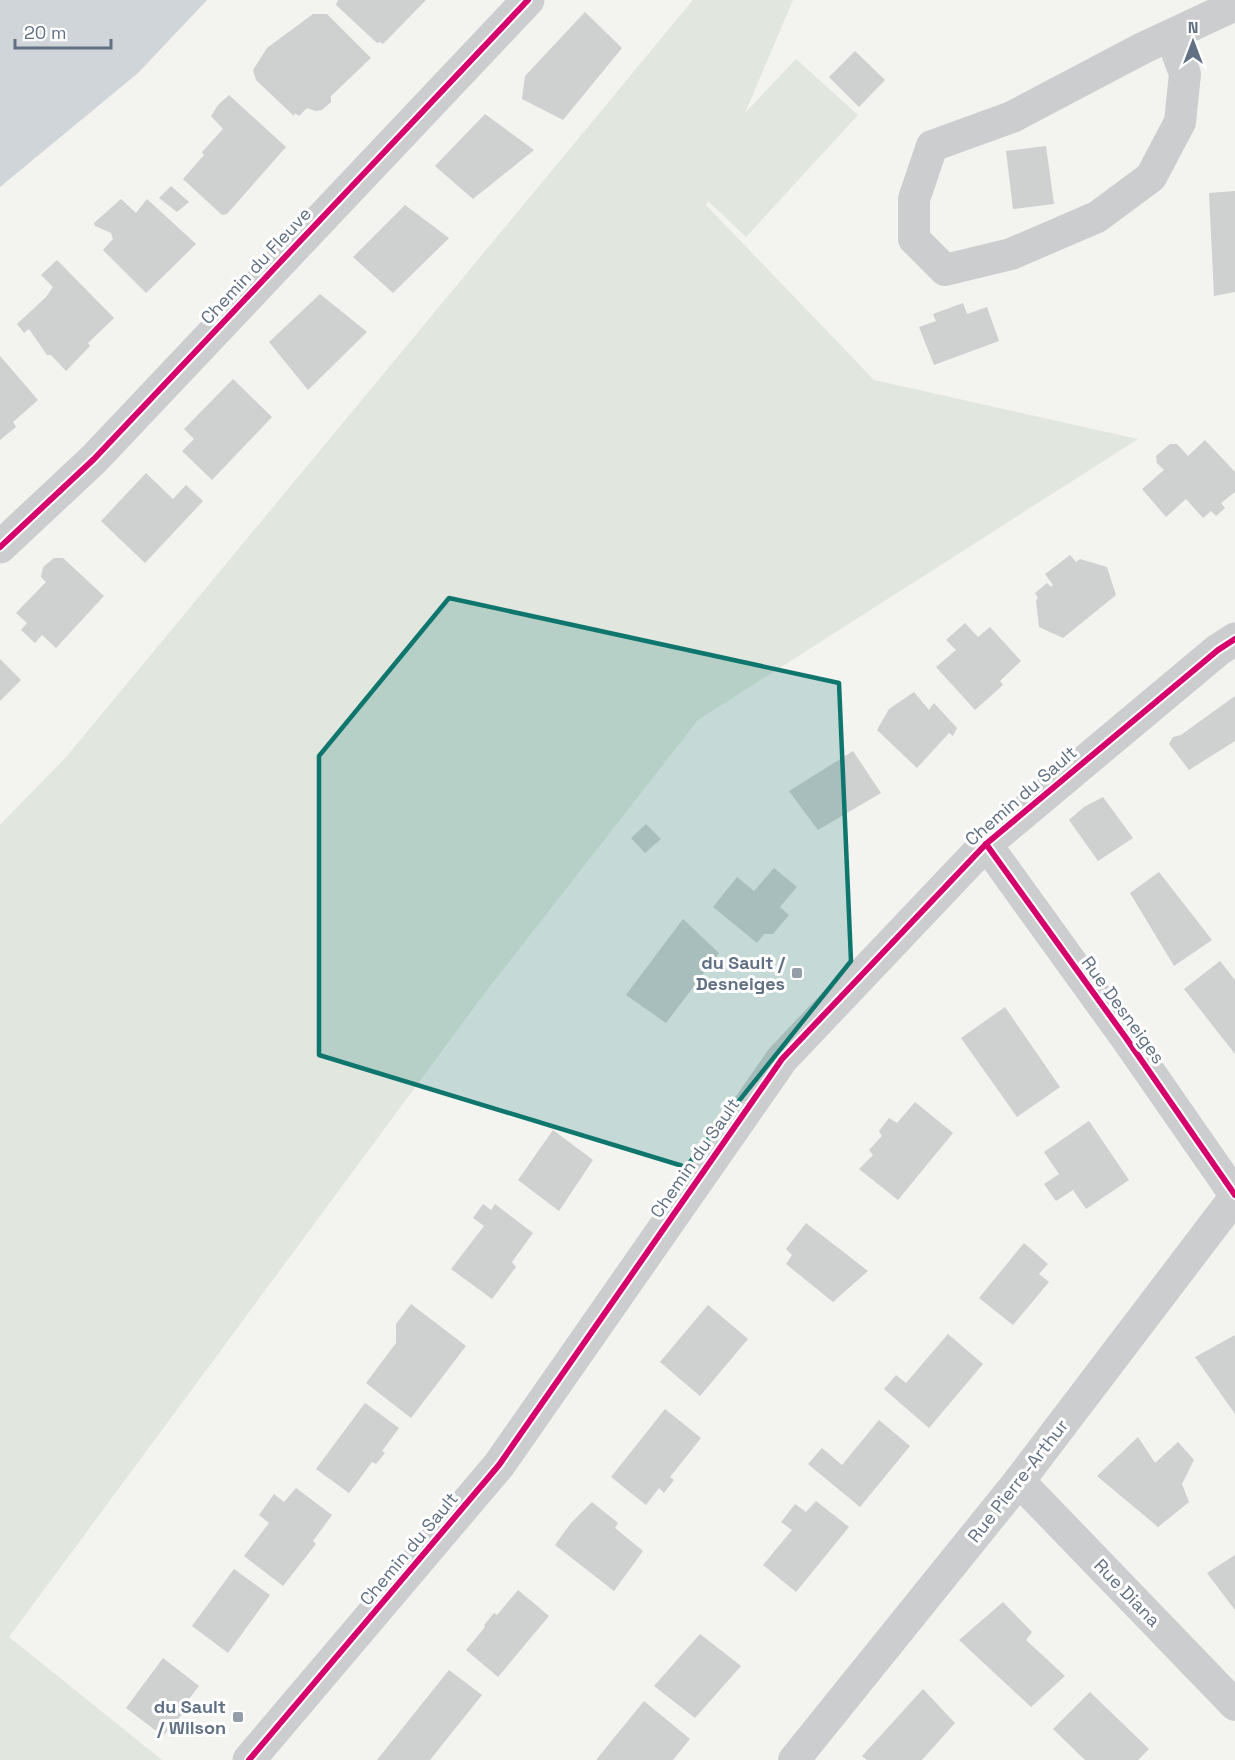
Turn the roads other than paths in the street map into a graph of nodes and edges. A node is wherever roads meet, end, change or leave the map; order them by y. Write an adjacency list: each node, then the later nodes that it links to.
1 (528, 0): 4 (street, Chemin du Fleuve)
2 (1235, 5): 3 (street)
3 (1171, 36): 3 (street)
4 (0, 547)
5 (1235, 639): 6 (street, Chemin du Sault)
6 (986, 844): 7 (street, Rue Desneiges); 10 (street, Chemin du Sault)
7 (1235, 1196): 8 (street, Rue Pierre-Arthur)
8 (1019, 1481): 9 (street, Rue Diana); 11 (street, Rue Pierre-Arthur)
9 (1235, 1705)
10 (255, 1758)
11 (794, 1760)

